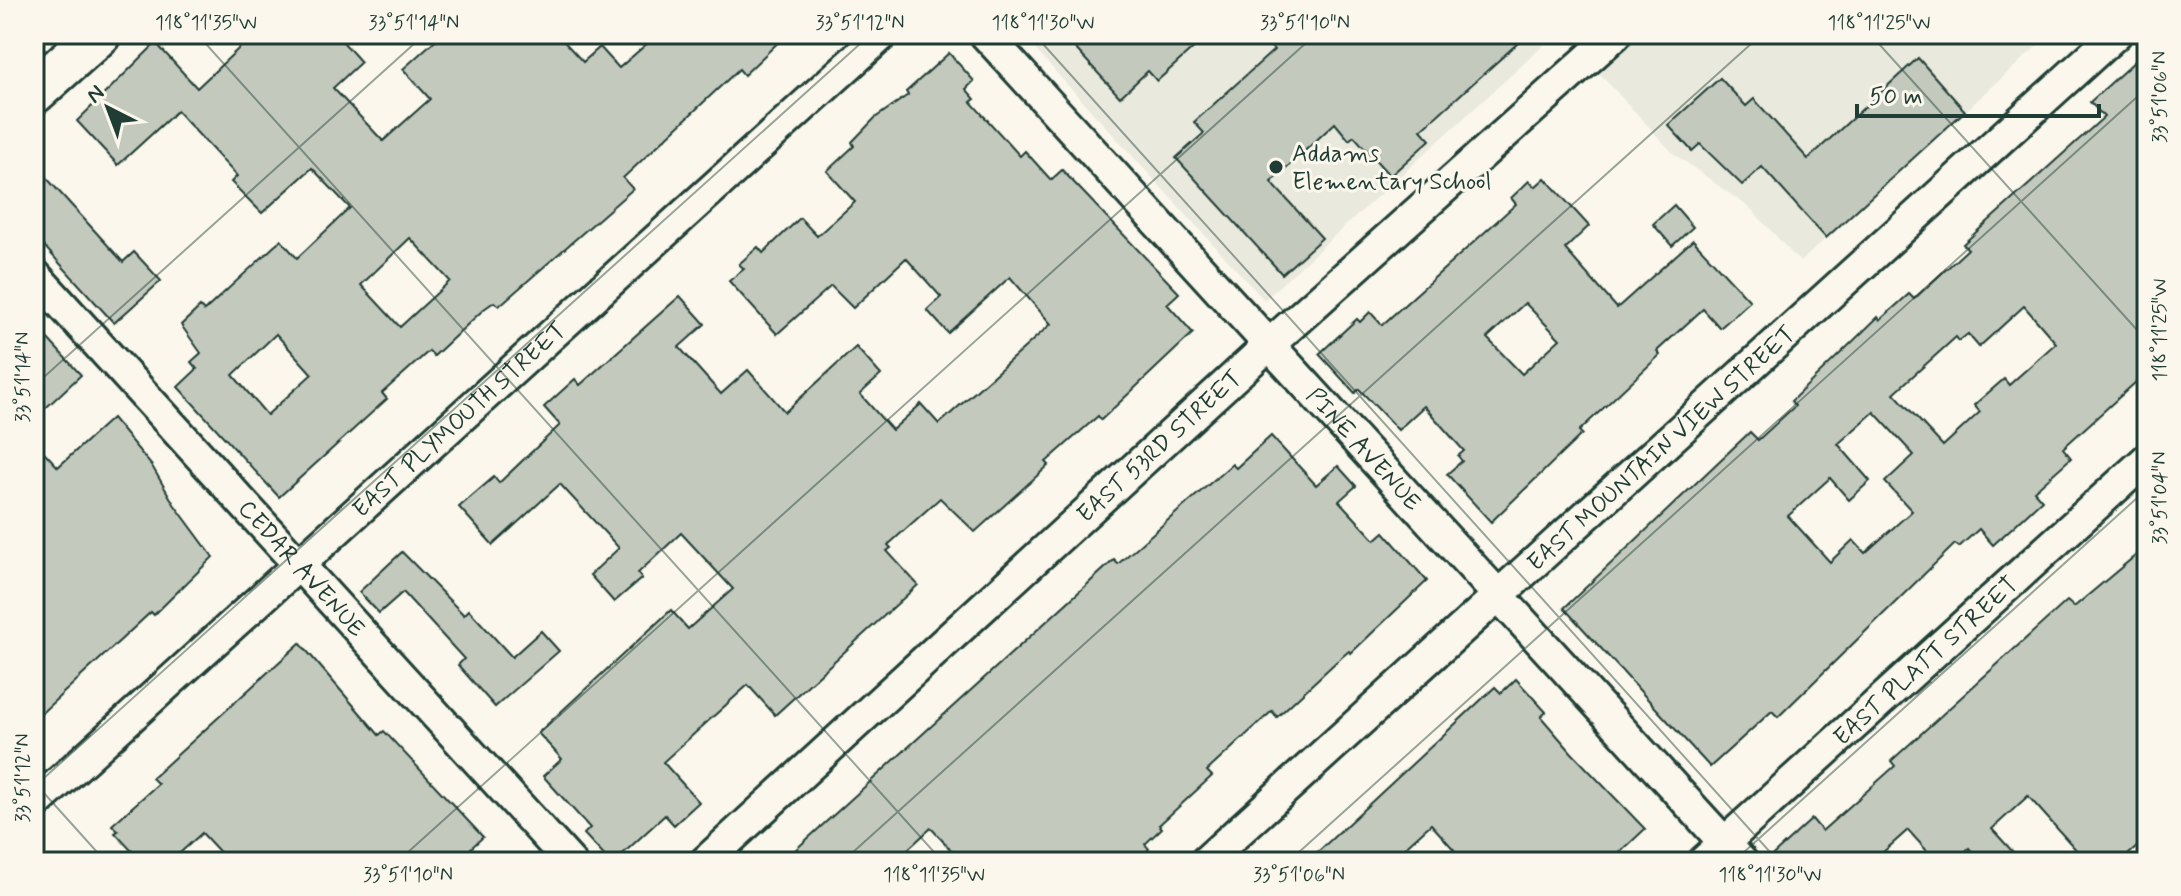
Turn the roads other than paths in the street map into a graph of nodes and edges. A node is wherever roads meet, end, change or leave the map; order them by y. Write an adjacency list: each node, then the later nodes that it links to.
1 (99, 34): 6 (street)
2 (883, 34): 10 (street, EAST PLYMOUTH STREET)
3 (985, 34): 8 (street, PINE AVENUE)
4 (1616, 34): 8 (street, EAST 53RD STREET)
5 (2116, 34): 11 (street, EAST MOUNTAIN VIEW STREET)
6 (34, 92)
7 (34, 274): 10 (street, CEDAR AVENUE)
8 (1271, 343): 11 (street, PINE AVENUE); 15 (street, EAST 53RD STREET)
9 (2147, 459): 13 (street, EAST PLATT STREET)
10 (297, 563): 12 (street, EAST PLYMOUTH STREET); 14 (street, CEDAR AVENUE)
11 (1497, 595): 13 (street, PINE AVENUE); 16 (street, EAST MOUNTAIN VIEW STREET)
12 (34, 805)
13 (1723, 855)
14 (570, 862)
15 (705, 862)
16 (1205, 862)

